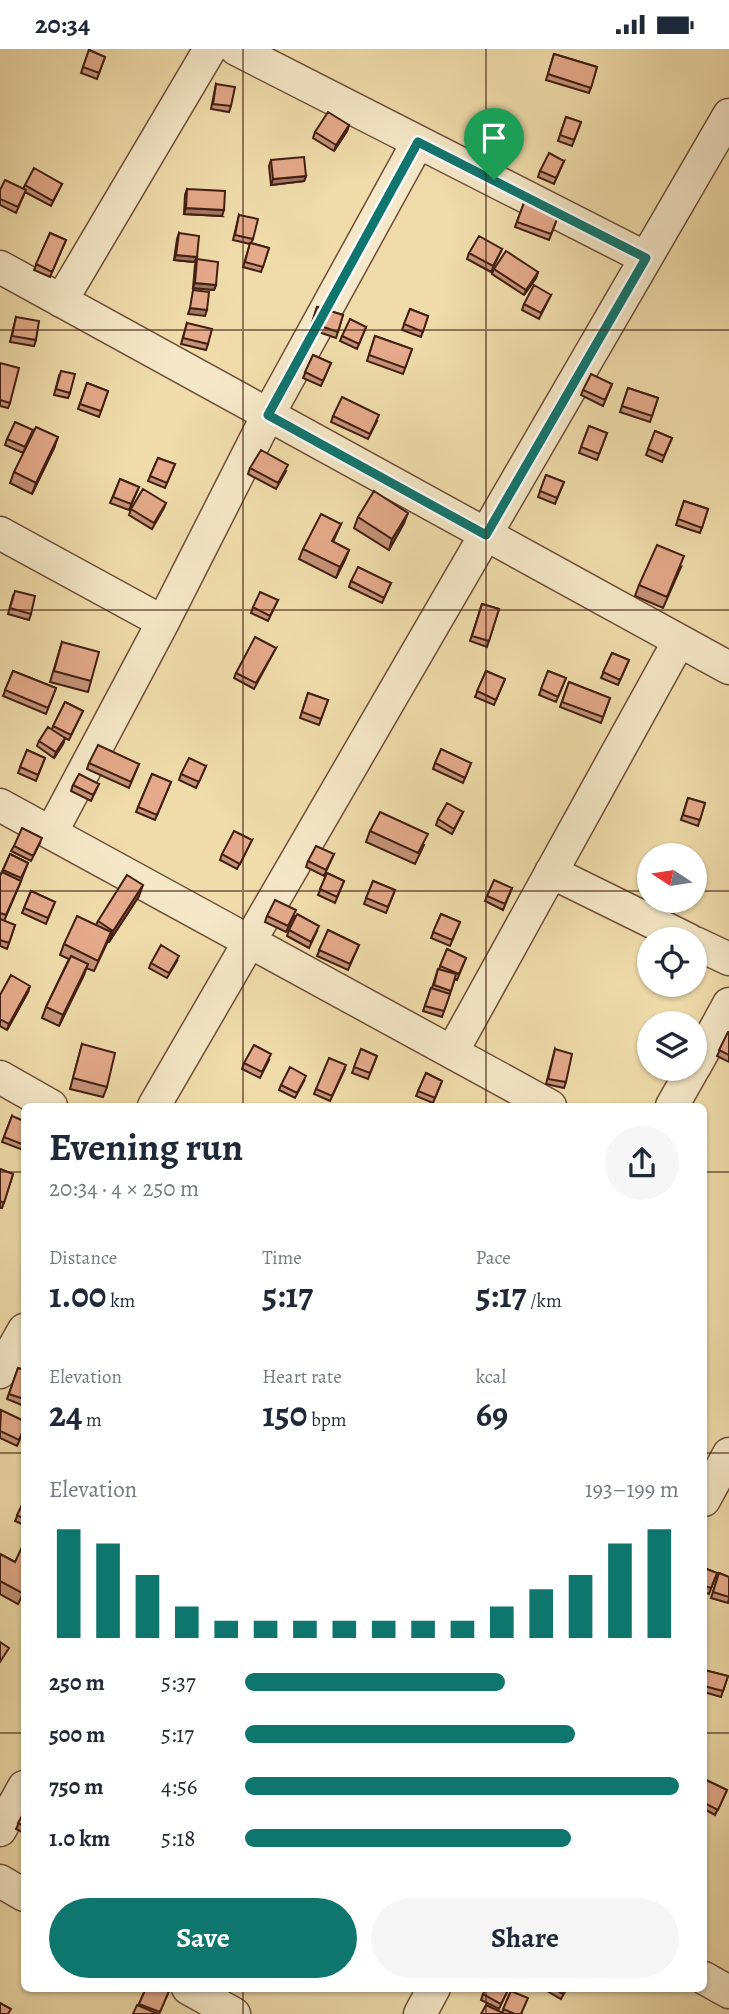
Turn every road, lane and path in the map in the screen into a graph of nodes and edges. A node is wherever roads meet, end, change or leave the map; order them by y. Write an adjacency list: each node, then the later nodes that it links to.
1 (210, 49): 7 (street)
2 (236, 49): 4 (street)
3 (729, 115): 5 (street)
4 (418, 142): 5 (street); 8 (street)
5 (646, 258): 10 (street)
6 (0, 267): 7 (street)
7 (61, 301): 8 (street)
8 (268, 415): 10 (street); 11 (street)
9 (0, 533): 11 (street)
10 (486, 535): 12 (street); 18 (street)
11 (163, 622): 15 (street)
12 (679, 641): 13 (street); 16 (street)
13 (729, 668)
14 (0, 805): 15 (street)
15 (51, 833): 18 (street)
16 (551, 872): 17 (street); 23 (street)
17 (663, 927)
18 (250, 940): 23 (street); 27 (street)
19 (707, 949): 20 (street)
20 (729, 959)
21 (729, 1004): 22 (street)
22 (707, 1044)
23 (452, 1052): 28 (street)
24 (0, 1077): 26 (street)
25 (686, 1081): 29 (street)
26 (46, 1103)
27 (156, 1103)
28 (545, 1103)
29 (675, 1103)
30 (729, 1454): 31 (street)
31 (712, 1488)
32 (21, 1792): 33 (street)
33 (0, 1830)
34 (0, 1881): 35 (street)
35 (21, 1893)
36 (707, 1980): 39 (street)
37 (195, 1992): 40 (street)
38 (433, 1992): 41 (street)
39 (729, 1992)
40 (234, 2014)
41 (420, 2014)

